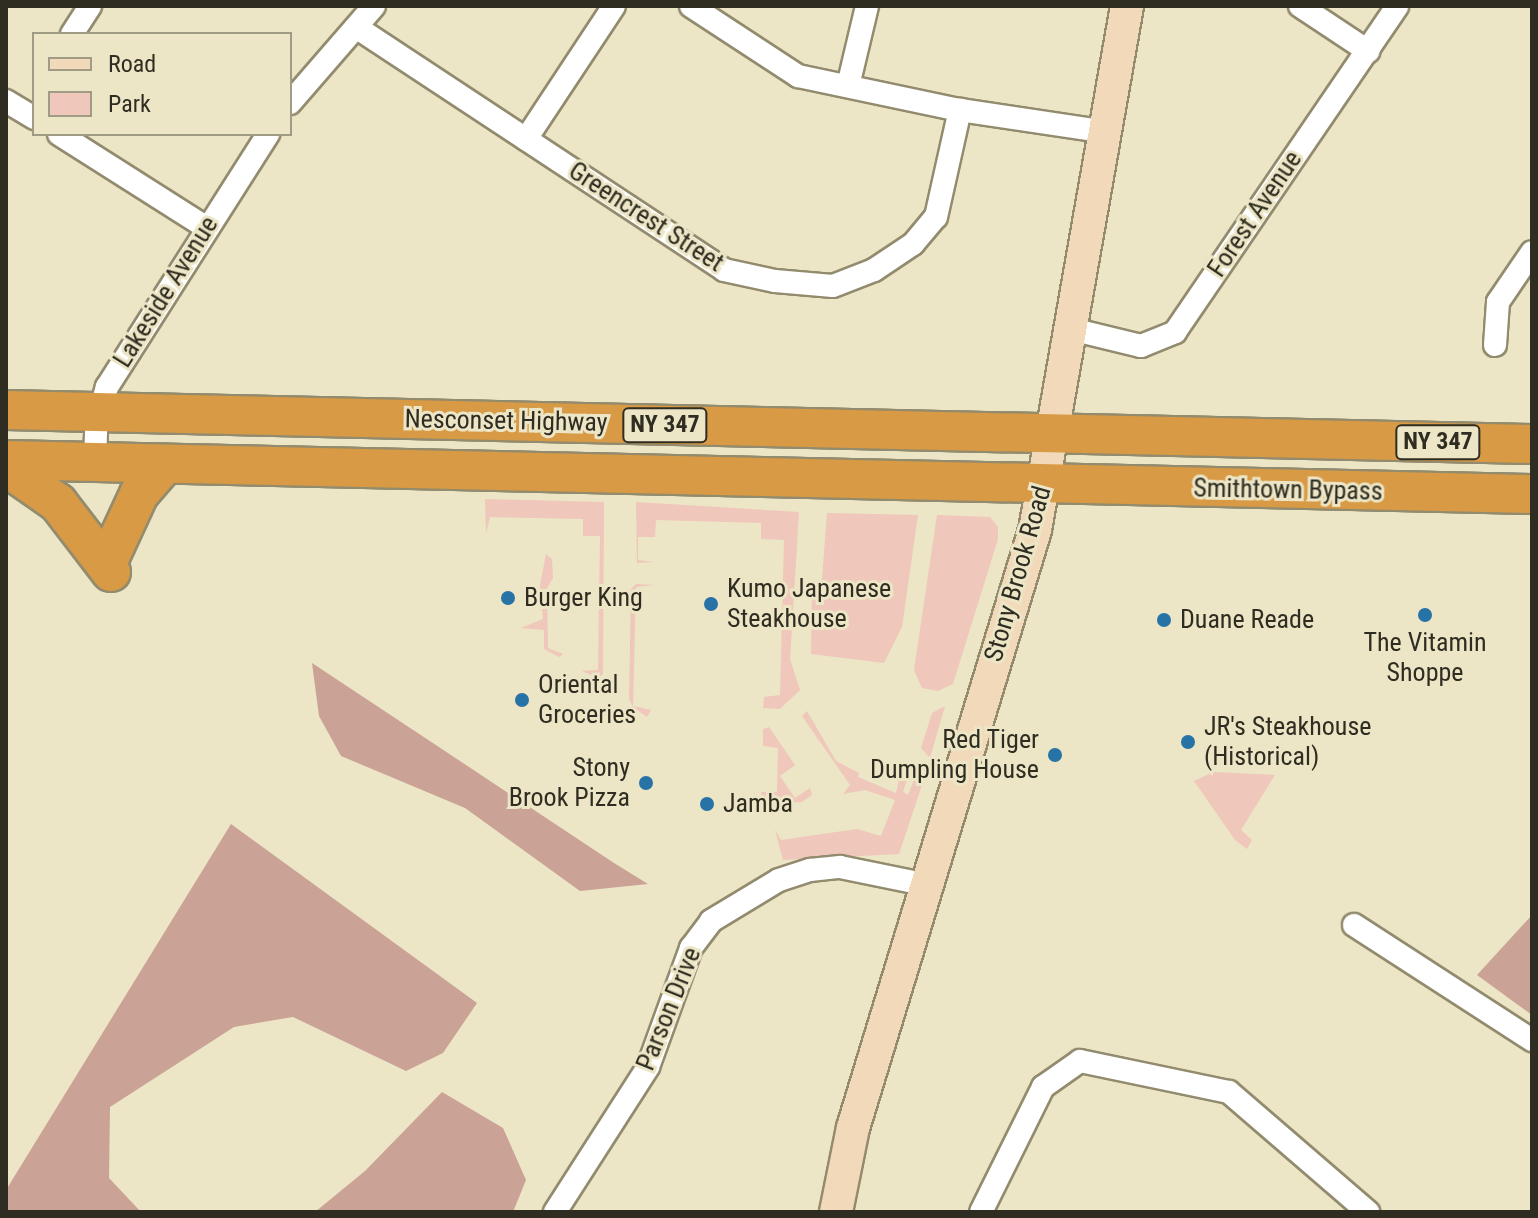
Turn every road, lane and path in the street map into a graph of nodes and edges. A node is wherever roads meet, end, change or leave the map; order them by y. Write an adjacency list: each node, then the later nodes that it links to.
1 (90, 6): 10 (street)
2 (374, 6): 9 (street)
3 (614, 6): 18 (street)
4 (691, 6): 12 (street)
5 (867, 6): 12 (street)
6 (1127, 6): 15 (main road, Stony Brook Road)
7 (1300, 6): 11 (street)
8 (1397, 6): 11 (street, Forest Avenue)
9 (359, 29): 13 (street); 18 (street, Greencrest Street)
10 (73, 32)
11 (1368, 51): 21 (street, Forest Avenue)
12 (848, 86): 14 (street)
13 (292, 101)
14 (960, 110): 15 (street); 18 (street, Greencrest Street)
15 (1101, 131): 21 (main road, Stony Brook Road)
16 (62, 136): 19 (street)
17 (267, 136): 19 (street, Lakeside Avenue)
18 (526, 139)
19 (207, 228): 24 (street, Lakeside Avenue)
20 (1532, 252): 22 (street)
21 (1071, 329): 25 (main road, Stony Brook Road)
22 (1495, 345)
23 (6, 410): 24 (highway, Nesconset Highway / NY 347)
24 (98, 412): 25 (highway, Nesconset Highway / NY 347); 28 (street, Lakeside Avenue)
25 (1054, 434): 26 (highway, Smithtown Bypass / NY 347); 31 (main road, Stony Brook Road)
26 (1532, 444)
27 (6, 460): 28 (highway, Nesconset Highway / NY 347)
28 (95, 462): 29 (highway, Nesconset Highway / NY 347)
29 (165, 464): 30 (highway); 31 (highway, Nesconset Highway / NY 347)
30 (6, 467)
31 (1044, 485): 32 (highway, Smithtown Bypass / NY 347); 33 (main road, Stony Brook Road)
32 (1532, 494)
33 (928, 885): 36 (main road, Stony Brook Road); 37 (street, Parson Drive)
34 (1354, 925): 35 (street)
35 (1532, 1040)
36 (853, 1128): 38 (main road, Stony Brook Road); 39 (main road, Stony Brook Road)
37 (555, 1212)
38 (817, 1212)
39 (836, 1212)
40 (981, 1212): 41 (street)
41 (1368, 1212)

